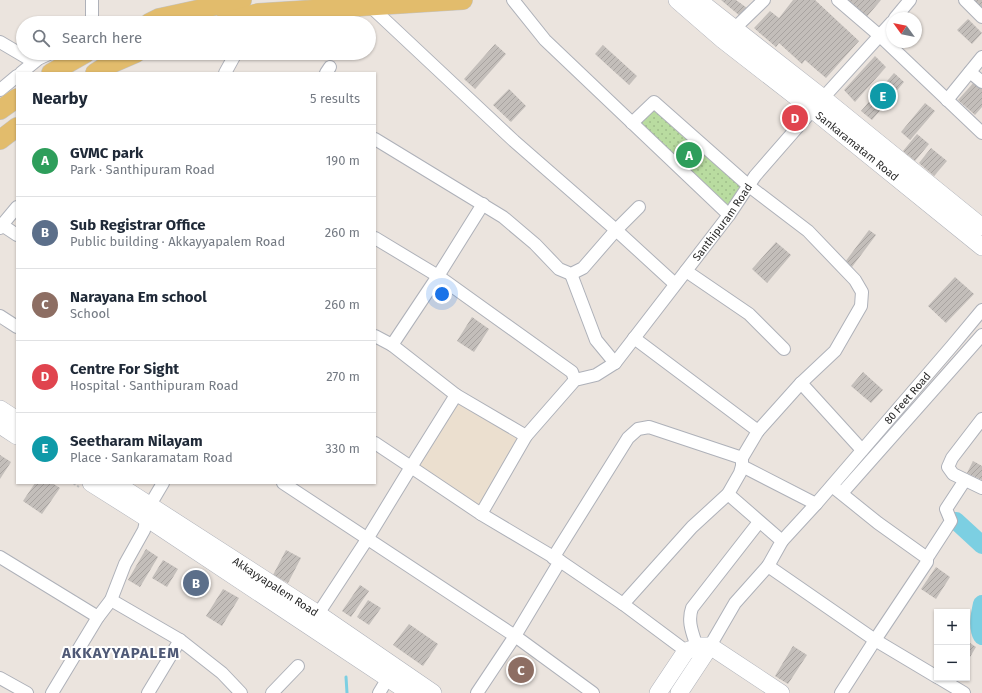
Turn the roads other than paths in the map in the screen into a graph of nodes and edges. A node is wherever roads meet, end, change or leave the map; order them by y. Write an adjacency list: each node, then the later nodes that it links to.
1 (92, 0): 13 (street)
2 (239, 0): 14 (main road)
3 (463, 0): 11 (main road)
4 (513, 0): 41 (street)
5 (677, 0): 39 (main road, Sankaramatam Road)
6 (698, 0): 17 (main road, Sankaramatam Road)
7 (764, 0): 17 (street)
8 (838, 0): 19 (street)
9 (910, 0): 12 (street)
10 (965, 0): 16 (street)
11 (370, 6): 15 (main road); 53 (street)
12 (900, 12)
13 (92, 16)
14 (168, 16)
15 (274, 16)
16 (982, 17)
17 (734, 29): 39 (main road, Sankaramatam Road)
18 (886, 29): 19 (street, Santhipuram Road)
19 (880, 36): 38 (street); 39 (street, Santhipuram Road)
20 (0, 42): 21 (street)
21 (16, 51)
22 (982, 57): 33 (street)
23 (31, 60): 28 (street)
24 (38, 60): 28 (street)
25 (74, 60): 30 (main road)
26 (120, 60): 31 (main road)
27 (232, 60): 32 (street)
28 (34, 62): 29 (street)
29 (22, 72)
30 (53, 72)
31 (97, 72)
32 (226, 72)
33 (970, 72): 35 (street); 38 (street)
34 (16, 77): 36 (street)
35 (982, 82)
36 (0, 90)
37 (16, 99): 40 (main road)
38 (947, 100): 43 (street)
39 (818, 104): 46 (street, Santhipuram Road); 52 (main road, Sankaramatam Road); 56 (main road, Sankaramatam Road)
40 (0, 110)
41 (632, 123): 46 (street); 50 (street)
42 (16, 127): 44 (main road)
43 (982, 133)
44 (0, 140)
45 (376, 140): 47 (street)
46 (749, 186): 50 (street, Santhipuram Road); 71 (street)
47 (484, 204): 58 (street); 59 (street)
48 (639, 207): 53 (street)
49 (16, 208): 51 (street)
50 (728, 215): 57 (street, Santhipuram Road)
51 (1, 227): 54 (street)
52 (982, 227)
53 (616, 230): 58 (street); 60 (street)
54 (16, 234)
55 (376, 239): 59 (street)
56 (982, 246)
57 (686, 271): 60 (street, Santhipuram Road); 68 (street)
58 (571, 274): 69 (street)
59 (438, 276): 67 (street); 70 (street)
60 (676, 284): 66 (street, Santhipuram Road)
61 (982, 310): 81 (street, 80 Feet Road)
62 (0, 316): 63 (street)
63 (16, 325)
64 (982, 335): 91 (street, 80 Feet Road)
65 (376, 337): 67 (street)
66 (634, 338): 69 (street, Santhipuram Road); 77 (street)
67 (392, 345): 72 (street)
68 (784, 349)
69 (615, 363): 70 (street)
70 (575, 380): 79 (street)
71 (801, 383): 77 (street); 81 (street)
72 (456, 395): 79 (street); 83 (street)
73 (0, 409): 74 (main road)
74 (16, 419)
75 (982, 419): 84 (street)
76 (0, 425): 78 (main road)
77 (758, 431): 82 (street)
78 (16, 435)
79 (526, 436): 95 (street)
80 (376, 445): 83 (street)
81 (862, 450): 89 (street, 80 Feet Road)
82 (742, 462): 92 (street); 93 (street); 101 (street)
83 (412, 467): 95 (street); 97 (street)
84 (965, 480): 90 (street); 100 (street)
85 (93, 484): 94 (main road)
86 (116, 484): 94 (main road, Akkayyapalem Road)
87 (163, 484): 94 (street)
88 (285, 484): 97 (street)
89 (832, 486): 91 (street); 93 (street, 80 Feet Road)
90 (982, 488)
91 (842, 493): 100 (street)
92 (728, 494): 96 (street); 104 (street)
93 (816, 504): 98 (street, 80 Feet Road)
94 (149, 512): 103 (street); 105 (main road, Akkayyapalem Road); 114 (main road)
95 (481, 514): 101 (street)
96 (759, 522): 98 (street); 110 (street)
97 (368, 538): 105 (street); 107 (street)
98 (782, 541): 102 (street, 80 Feet Road)
99 (0, 557): 106 (street)
100 (927, 558): 109 (street)
101 (557, 560): 104 (street); 107 (street)
102 (768, 566): 109 (street); 110 (street, 80 Feet Road)
103 (111, 600): 106 (street); 108 (street)
104 (623, 604): 110 (street)
105 (318, 614): 123 (main road, Akkayyapalem Road)
106 (98, 617): 117 (street)
107 (514, 636): 124 (street); 125 (street)
108 (180, 640): 118 (street); 119 (street)
109 (875, 640): 112 (street); 129 (street)
110 (698, 648): 126 (main road); 127 (main road); 128 (main road)
111 (298, 666): 120 (street)
112 (934, 675)
113 (0, 678): 116 (street)
114 (388, 678): 121 (street); 122 (main road)
115 (944, 681): 130 (street)
116 (27, 693)
117 (52, 693)
118 (148, 693)
119 (241, 693)
120 (272, 693)
121 (378, 693)
122 (410, 693)
123 (433, 693)
124 (477, 693)
125 (593, 693)
126 (658, 693)
127 (679, 693)
128 (781, 693)
129 (841, 693)
130 (964, 693)

